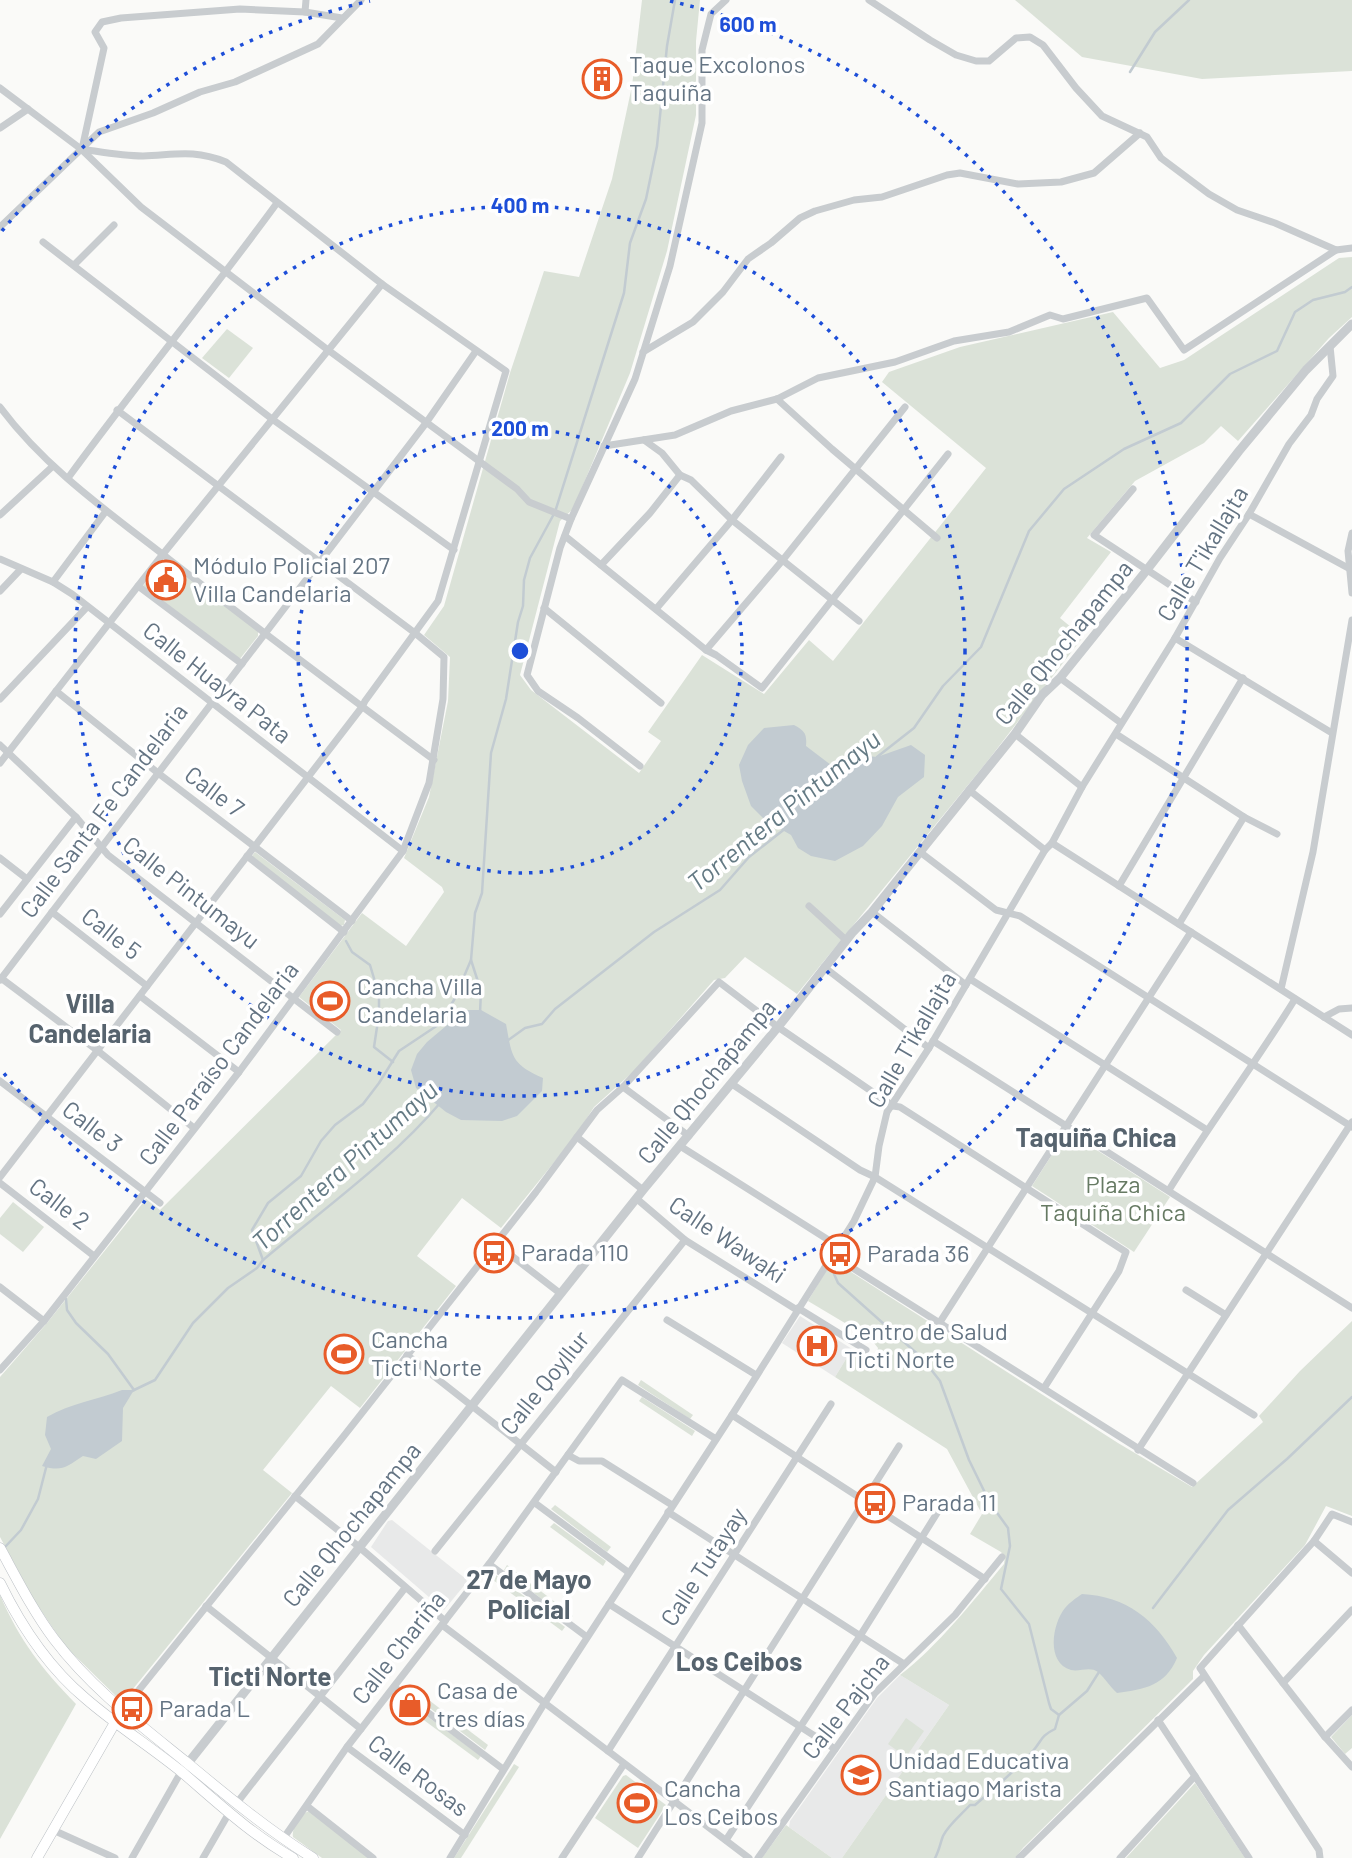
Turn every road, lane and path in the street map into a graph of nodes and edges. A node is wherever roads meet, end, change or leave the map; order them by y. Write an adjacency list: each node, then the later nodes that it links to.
1 (306, 0): 5 (street)
2 (360, 0): 6 (street)
3 (726, 0): 26 (street)
4 (869, 0): 10 (street)
5 (305, 12): 6 (street); 11 (street)
6 (342, 18): 11 (street)
7 (0, 88): 8 (street)
8 (28, 109): 9 (street); 11 (street)
9 (0, 128)
10 (1140, 132): 17 (street); 26 (street)
11 (81, 149): 12 (street); 14 (street); 19 (street)
12 (277, 203): 19 (street); 20 (street)
13 (114, 225): 18 (street)
14 (0, 227)
15 (44, 242): 18 (street)
16 (1352, 248): 17 (street)
17 (1336, 250): 27 (street)
18 (74, 265): 22 (street)
19 (226, 272): 22 (street); 24 (street)
20 (382, 284): 24 (street); 25 (street)
21 (1352, 324): 23 (street, Calle Qhochapampa)
22 (172, 341): 29 (street); 31 (street)
23 (1330, 346): 47 (street, Calle T'ikallajta); 62 (street, Calle Qhochapampa)
24 (328, 350): 31 (street); 32 (street)
25 (476, 351): 32 (street, Calle Santa Fe Candelaria); 37 (street)
26 (643, 352): 34 (street)
27 (777, 399): 33 (street); 39 (street)
28 (905, 407): 39 (street)
29 (117, 410): 41 (street); 42 (street)
30 (1, 411): 38 (street)
31 (272, 419): 42 (street); 44 (street)
32 (426, 423): 37 (street); 44 (street, Calle Santa Fe Candelaria)
33 (643, 439): 34 (street); 40 (street)
34 (604, 446): 49 (street)
35 (948, 454): 46 (street)
36 (781, 457): 50 (street)
37 (479, 462): 49 (street); 54 (street)
38 (53, 466): 41 (street); 48 (street)
39 (856, 469): 46 (street); 57 (street)
40 (680, 475): 50 (street); 59 (street)
41 (68, 478): 45 (street)
42 (218, 486): 55 (street); 58 (street)
43 (1133, 489): 62 (street)
44 (373, 492): 54 (street); 58 (street, Calle Santa Fe Candelaria)
45 (106, 510): 55 (street); 63 (street)
46 (905, 511): 53 (street); 67 (street)
47 (1249, 514): 61 (street); 68 (street, Calle T'ikallajta)
48 (0, 515)
49 (571, 519): 52 (street)
50 (732, 520): 57 (street); 71 (street)
51 (1352, 533): 61 (street)
52 (565, 536): 59 (street); 70 (street)
53 (937, 538)
54 (454, 550): 75 (street)
55 (163, 554): 64 (street); 76 (street)
56 (0, 559): 60 (street, Calle Huayra Pata)
57 (782, 561): 67 (street); 78 (street)
58 (320, 562): 75 (street); 76 (street, Calle Santa Fe Candelaria)
59 (601, 565): 71 (street)
60 (21, 569): 63 (street, Calle Huayra Pata); 65 (street)
61 (1350, 569): 66 (street)
62 (1146, 571): 68 (street); 80 (street, Calle Qhochapampa)
63 (53, 582): 69 (street, Calle Huayra Pata)
64 (138, 586): 74 (street); 79 (street)
65 (0, 591)
66 (1352, 593)
67 (833, 599): 73 (street); 78 (street)
68 (1196, 602): 77 (street, Calle T'ikallajta)
69 (88, 607): 74 (street, Calle Huayra Pata); 83 (street)
70 (544, 608): 85 (street); 95 (street)
71 (656, 609): 78 (street)
72 (1352, 620): 88 (street)
73 (859, 621)
74 (108, 624): 82 (street); 84 (street, Calle Huayra Pata)
75 (415, 633): 86 (street); 93 (street, Calle Paraíso Candelaria)
76 (265, 634): 79 (street, Calle Santa Fe Candelaria); 86 (street)
77 (1175, 638): 81 (street); 87 (street, Calle T'ikallajta)
78 (706, 650)
79 (242, 664): 84 (street, Calle Santa Fe Candelaria)
80 (1060, 678): 87 (street); 89 (street, Calle Qhochapampa)
81 (1243, 678): 88 (street); 98 (street)
82 (56, 691): 92 (street); 96 (street, Calle 7)
83 (0, 699)
84 (211, 703): 96 (street, Calle Santa Fe Candelaria); 97 (street, Calle Huayra Pata)
85 (661, 703)
86 (362, 707): 93 (street); 97 (street)
87 (1121, 723): 90 (street, Calle T'ikallajta)
88 (1332, 733): 129 (street)
89 (1015, 734): 99 (street); 100 (street, Calle Qhochapampa)
90 (1116, 734): 98 (street); 99 (street, Calle T'ikallajta)
91 (0, 745): 92 (street, Calle Pintumayu)
92 (9, 753): 94 (street); 101 (street, Calle Pintumayu)
93 (433, 760): 108 (street, Calle Paraíso Candelaria)
94 (0, 764)
95 (640, 766)
96 (158, 774): 105 (street, Calle Santa Fe Candelaria); 106 (street, Calle 7)
97 (308, 778): 106 (street); 108 (street, Calle Huayra Pata)
98 (1184, 778): 102 (street); 113 (street)
99 (1082, 787): 104 (street, Calle T'ikallajta)
100 (969, 790): 107 (street); 109 (street, Calle Qhochapampa)
101 (76, 817): 105 (street, Calle Pintumayu); 112 (street)
102 (1244, 817): 103 (street); 121 (street)
103 (1277, 834)
104 (1052, 843): 107 (street, Calle T'ikallajta); 113 (street)
105 (102, 846): 115 (street, Calle Santa Fe Candelaria); 120 (street, Calle Pintumayu)
106 (254, 846): 110 (street); 119 (street, Calle 7)
107 (1045, 850): 118 (street, Calle T'ikallajta)
108 (403, 851): 119 (street, Calle Paraíso Candelaria)
109 (920, 852): 116 (street, Calle Qhochapampa); 118 (street)
110 (247, 856): 120 (street); 122 (street, Calle 7)
111 (0, 858): 112 (street)
112 (27, 879): 117 (street)
113 (1119, 886): 121 (street)
114 (810, 906): 124 (street)
115 (52, 912): 126 (street, Calle Santa Fe Candelaria); 128 (street, Calle 5)
116 (872, 912): 124 (street, Calle Qhochapampa); 127 (street)
117 (0, 914)
118 (1008, 914): 127 (street, Calle T'ikallajta); 132 (street)
119 (352, 921): 122 (street, Calle Paraíso Candelaria)
120 (195, 923): 128 (street); 131 (street, Calle Pintumayu)
121 (1179, 924): 123 (street)
122 (344, 932): 131 (street, Calle Paraíso Candelaria)
123 (1191, 932): 129 (street); 132 (street)
124 (846, 940): 125 (street, Calle Qhochapampa)
125 (824, 967): 136 (street, Calle Qhochapampa); 139 (street)
126 (1, 979): 140 (street)
127 (968, 982): 139 (street, Calle T'ikallajta); 142 (street)
128 (147, 986): 130 (street)
129 (1281, 989): 133 (street)
130 (140, 996): 140 (street); 143 (street, Calle 5)
131 (295, 998): 137 (street, Calle Pintumayu); 143 (street, Calle Paraíso Candelaria)
132 (1150, 998): 141 (street); 142 (street)
133 (1295, 999): 135 (street); 141 (street)
134 (1352, 1008): 135 (street)
135 (1324, 1017): 138 (street)
136 (778, 1027): 145 (street, Calle Qhochapampa); 146 (street); 147 (street)
137 (337, 1032)
138 (1352, 1035)
139 (931, 1045): 147 (street, Calle T'ikallajta); 150 (street)
140 (99, 1051): 148 (street); 151 (street)
141 (1254, 1064): 149 (street); 152 (street)
142 (1106, 1065): 150 (street); 152 (street)
143 (239, 1072): 151 (street, Calle Paraíso Candelaria)
144 (0, 1081): 148 (street, Calle 3)
145 (732, 1084): 153 (street, Calle Qhochapampa); 157 (street)
146 (623, 1087): 153 (street); 154 (street)
147 (893, 1107): 157 (street, Calle T'ikallajta); 159 (street)
148 (47, 1117): 156 (street); 162 (street, Calle 3)
149 (1351, 1125): 169 (street)
150 (1065, 1126): 159 (street); 160 (street)
151 (194, 1128): 162 (street, Calle Paraíso Candelaria)
152 (1207, 1130): 160 (street)
153 (689, 1136): 155 (street, Calle Qhochapampa)
154 (577, 1138): 161 (street, Calle Wawaki); 166 (street)
155 (680, 1146): 161 (street, Calle Qhochapampa); 167 (street)
156 (0, 1177)
157 (875, 1177): 167 (street, Calle T'ikallajta); 168 (street)
158 (0, 1184): 171 (street, Calle 2)
159 (1025, 1188): 168 (street); 177 (street)
160 (1169, 1190): 169 (street)
161 (643, 1191): 163 (street, Calle Qhochapampa)
162 (145, 1192): 164 (street, Calle 3); 171 (street, Calle Paraíso Candelaria)
163 (637, 1199): 165 (street, Calle Wawaki); 174 (street, Calle Qhochapampa)
164 (160, 1203)
165 (685, 1240): 176 (street, Calle Wawaki); 193 (street, Calle Qoyllur)
166 (495, 1243): 174 (street); 183 (street)
167 (838, 1246): 170 (street, Calle T'ikallajta)
168 (987, 1248): 177 (street); 181 (street)
169 (1267, 1254): 175 (street); 178 (street)
170 (832, 1255): 176 (street, Calle T'ikallajta); 181 (street)
171 (94, 1256): 180 (street, Calle Paraíso Candelaria)
172 (0, 1288): 180 (street)
173 (1186, 1290): 178 (street)
174 (561, 1294): 189 (street, Calle Qhochapampa)
175 (1352, 1308)
176 (798, 1309): 182 (street, Calle Wawaki); 186 (street, Calle T'ikallajta)
177 (1092, 1315): 185 (street); 187 (street)
178 (1226, 1315): 185 (street)
179 (667, 1320): 186 (street)
180 (44, 1321): 184 (street, Calle Paraíso Candelaria)
181 (940, 1322): 187 (street)
182 (866, 1350)
183 (407, 1355): 189 (street); 200 (street)
184 (0, 1370)
185 (1187, 1374): 190 (street); 195 (street)
186 (755, 1376): 191 (street, Calle T'ikallajta)
187 (1044, 1388): 195 (street)
188 (831, 1404): 197 (street, Calle Tutayay)
189 (473, 1405): 193 (street); 208 (street, Calle Qhochapampa)
190 (1254, 1415)
191 (732, 1416): 192 (street, Calle T'ikallajta); 197 (street)
192 (716, 1439): 196 (street, Calle Chariña); 204 (street, Calle T'ikallajta)
193 (520, 1444): 198 (street); 210 (street, Calle Qoyllur)
194 (899, 1446): 201 (street)
195 (1138, 1450): 199 (street)
196 (568, 1455): 198 (street, Calle Chariña); 204 (street)
197 (796, 1458): 201 (street); 211 (street, Calle Tutayay)
198 (556, 1472): 203 (street, Calle Chariña)
199 (1193, 1483)
200 (295, 1496): 208 (street); 221 (street)
201 (864, 1500): 206 (street); 219 (street)
202 (944, 1502): 206 (street)
203 (535, 1503): 213 (street, Calle Chariña); 214 (street)
204 (670, 1509): 211 (street); 214 (street, Calle T'ikallajta)
205 (1350, 1523): 207 (street)
206 (922, 1538): 216 (street); 225 (street)
207 (1314, 1541): 215 (street); 224 (street)
208 (358, 1546): 218 (street); 228 (street, Calle Qhochapampa)
209 (1, 1549): 237 (main road)
210 (435, 1551)
211 (735, 1555): 219 (street); 227 (street, Calle Tutayay)
212 (1002, 1557): 216 (street, Calle Pajcha)
213 (489, 1564): 223 (street, Calle Chariña); 226 (street)
214 (628, 1572): 220 (street, Calle T'ikallajta)
215 (1352, 1573)
216 (985, 1579): 229 (street, Calle Pajcha)
217 (0, 1583): 239 (main road)
218 (405, 1588): 223 (street); 234 (street)
219 (801, 1599): 225 (street); 233 (street)
220 (609, 1604): 226 (street, Calle T'ikallajta); 227 (street)
221 (206, 1606): 228 (street); 237 (street)
222 (1352, 1610): 231 (street)
223 (444, 1623): 232 (street, Calle Chariña); 235 (street)
224 (1238, 1625): 230 (street); 231 (street)
225 (860, 1636): 229 (street); 240 (street)
226 (587, 1637): 235 (street, Calle T'ikallajta)
227 (676, 1646): 233 (street); 245 (street, Calle Tutayay)
228 (270, 1657): 234 (street); 248 (street, Calle Qhochapampa)
229 (904, 1664): 244 (street, Calle Pajcha)
230 (1204, 1676): 238 (street); 276 (street)
231 (1283, 1683): 242 (street)
232 (394, 1687): 241 (street, Calle Chariña); 250 (street)
233 (744, 1691): 240 (street); 252 (street)
234 (319, 1698): 241 (street); 253 (street)
235 (544, 1704): 245 (street); 250 (street, Calle T'ikallajta)
236 (1352, 1710): 242 (street)
237 (122, 1711): 239 (main road); 248 (main road)
238 (1158, 1720): 251 (street); 273 (street)
239 (114, 1722): 248 (main road); 256 (main road)
240 (801, 1726): 244 (street); 259 (street)
241 (361, 1729): 243 (street, Calle Chariña)
242 (1325, 1737): 246 (street)
243 (347, 1747): 254 (street, Calle Chariña); 257 (street, Calle Rosas)
244 (835, 1749): 272 (street, Calle Pajcha)
245 (608, 1751): 247 (street)
246 (1349, 1756): 249 (street)
247 (624, 1764): 252 (street); 269 (street)
248 (184, 1767): 253 (main road); 255 (main road); 263 (street, Calle Qhochapampa)
249 (1352, 1767)
250 (503, 1769): 257 (street, Calle T'ikallajta)
251 (1195, 1776): 274 (street); 275 (street)
252 (673, 1801): 259 (street); 270 (street)
253 (236, 1804): 258 (main road)
254 (307, 1806): 258 (street, Calle Chariña); 267 (street)
255 (229, 1813): 260 (main road); 264 (street)
256 (53, 1830): 261 (main road); 262 (street)
257 (465, 1835): 268 (street, Calle T'ikallajta)
258 (283, 1839): 266 (main road)
259 (726, 1840): 271 (street)
260 (276, 1854): 265 (main road)
261 (37, 1858)
262 (115, 1858)
263 (132, 1858)
264 (204, 1858)
265 (293, 1858)
266 (313, 1858)
267 (373, 1858)
268 (450, 1858)
269 (562, 1858)
270 (638, 1858)
271 (749, 1858)
272 (758, 1858)
273 (1019, 1858)
274 (1120, 1858)
275 (1249, 1858)
276 (1320, 1858)

